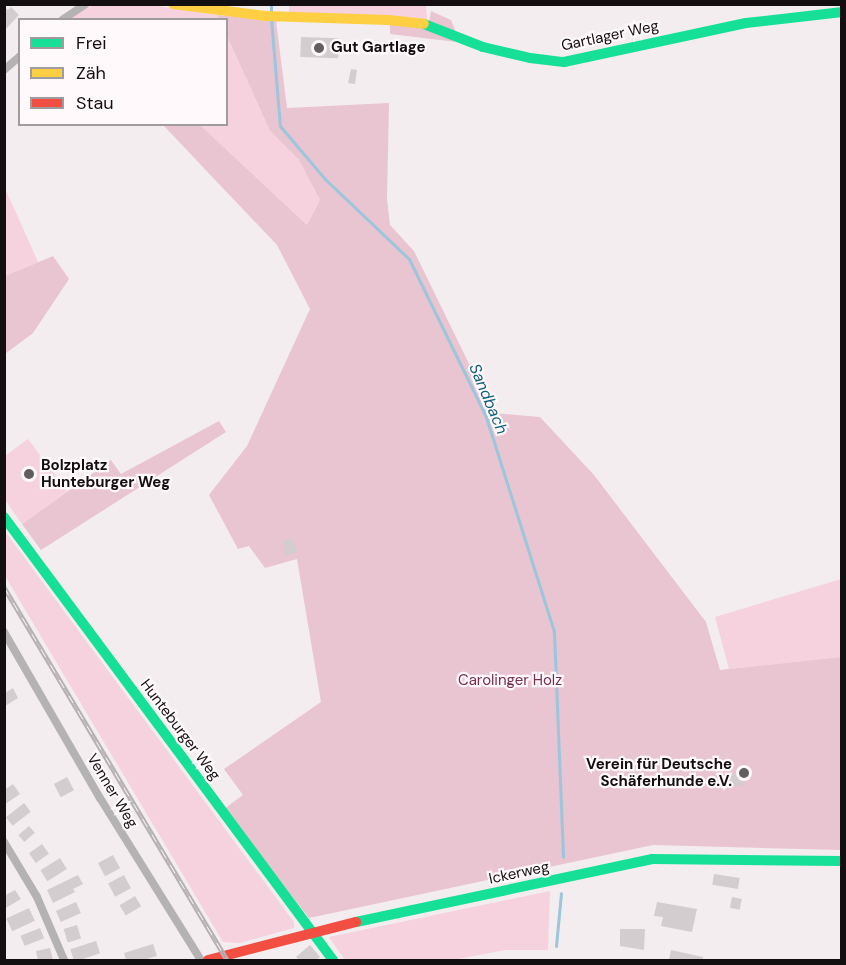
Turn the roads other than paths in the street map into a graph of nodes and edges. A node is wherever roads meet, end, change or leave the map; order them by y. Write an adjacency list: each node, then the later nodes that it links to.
1 (86, 4): 4 (street)
2 (173, 4): 3 (street, Gartlager Weg)
3 (842, 12)
4 (65, 18)
5 (18, 58): 6 (street)
6 (4, 70)
7 (4, 517): 11 (street, Hunteburger Weg)
8 (4, 632): 13 (street, Venner Weg)
9 (4, 842): 12 (street)
10 (842, 861): 11 (street, Ickerweg)
11 (312, 932): 14 (street, Ickerweg); 15 (street, Hunteburger Weg)
12 (64, 960)
13 (201, 960)
14 (207, 960)
15 (333, 960)

